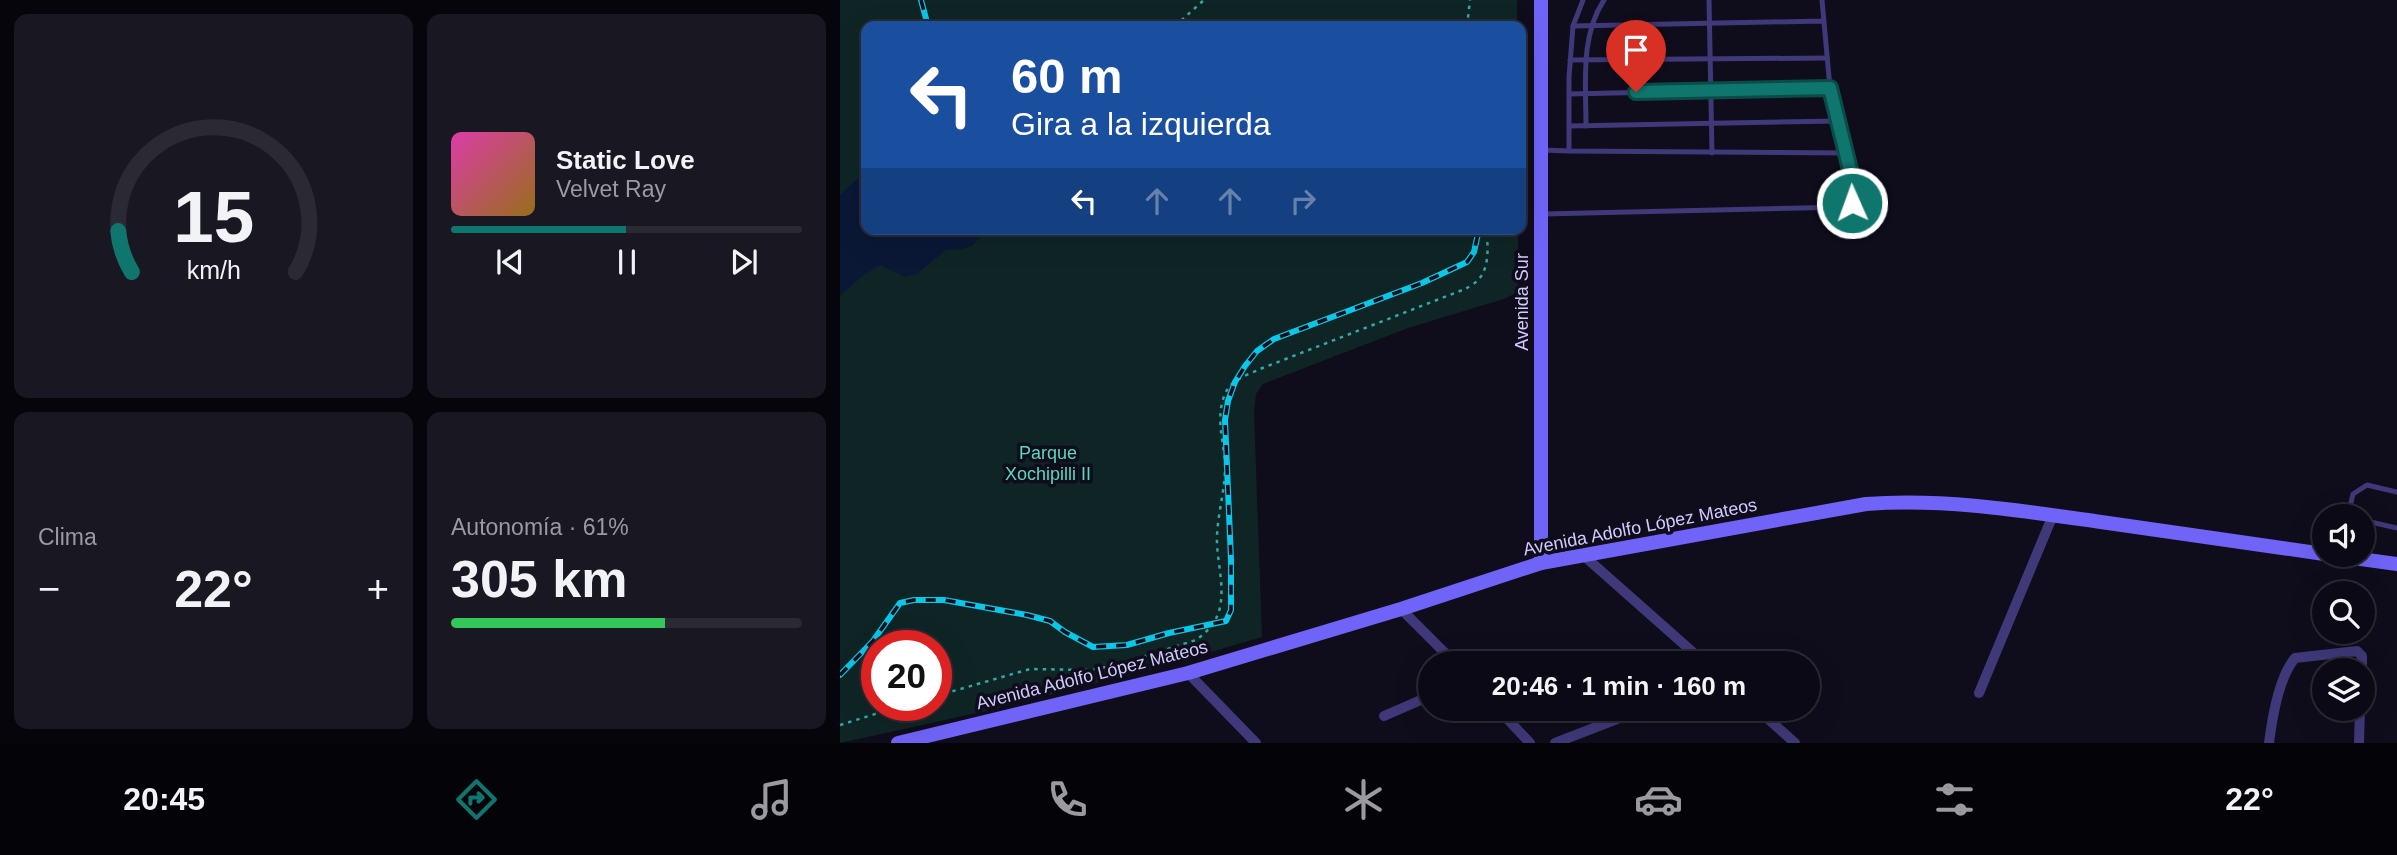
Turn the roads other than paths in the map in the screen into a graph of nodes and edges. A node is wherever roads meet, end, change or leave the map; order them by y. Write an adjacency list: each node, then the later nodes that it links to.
1 (1541, 0): 22 (street, Avenida Sur)
2 (1583, 0): 8 (lane)
3 (1604, 0): 9 (lane)
4 (1709, 0): 7 (lane)
5 (1822, 0): 6 (lane)
6 (1823, 21): 7 (lane); 10 (lane)
7 (1709, 24): 9 (lane); 13 (lane)
8 (1573, 26): 9 (lane); 11 (lane)
9 (1590, 26): 12 (lane)
10 (1827, 58): 13 (lane); 14 (lane)
11 (1570, 60): 12 (lane); 17 (lane)
12 (1586, 60): 13 (lane); 16 (lane)
13 (1710, 60): 15 (lane)
14 (1830, 88): 15 (lane); 18 (lane)
15 (1710, 91): 16 (lane); 19 (lane)
16 (1586, 93): 17 (lane); 21 (lane)
17 (1569, 94): 20 (lane)
18 (1838, 121): 19 (lane); 25 (lane)
19 (1711, 124): 21 (lane); 24 (lane)
20 (1569, 126): 21 (lane); 23 (lane)
21 (1586, 126)
22 (1541, 150): 23 (lane); 26 (street, Avenida Sur)
23 (1569, 151): 24 (lane)
24 (1712, 153): 25 (lane)
25 (1847, 153): 26 (lane)
26 (1541, 214): 35 (street, Avenida Sur)
27 (2397, 492): 28 (lane)
28 (2351, 504)
29 (2053, 515): 32 (street, Avenida Adolfo López Mateos); 33 (street, Avenida Adolfo López Mateos); 42 (street)
30 (2375, 523): 31 (lane)
31 (2397, 528)
32 (2312, 552)
33 (1583, 555): 35 (street, Avenida Adolfo López Mateos); 39 (street)
34 (2375, 561): 36 (street)
35 (1541, 562): 37 (street, Avenida Adolfo López Mateos)
36 (2397, 564)
37 (1401, 608): 38 (street); 41 (street, Avenida Adolfo López Mateos)
38 (1443, 651)
39 (1691, 651)
40 (2360, 658): 54 (street)
41 (1188, 673): 49 (street, Avenida Adolfo López Mateos); 50 (street)
42 (1979, 693)
43 (1418, 701): 44 (street)
44 (1384, 716)
45 (1509, 721): 51 (street)
46 (1612, 721): 52 (street)
47 (1770, 721): 53 (street)
48 (2360, 721): 55 (street)
49 (898, 743)
50 (1256, 743)
51 (1530, 743)
52 (1555, 743)
53 (1795, 743)
54 (2269, 743)
55 (2359, 743)

